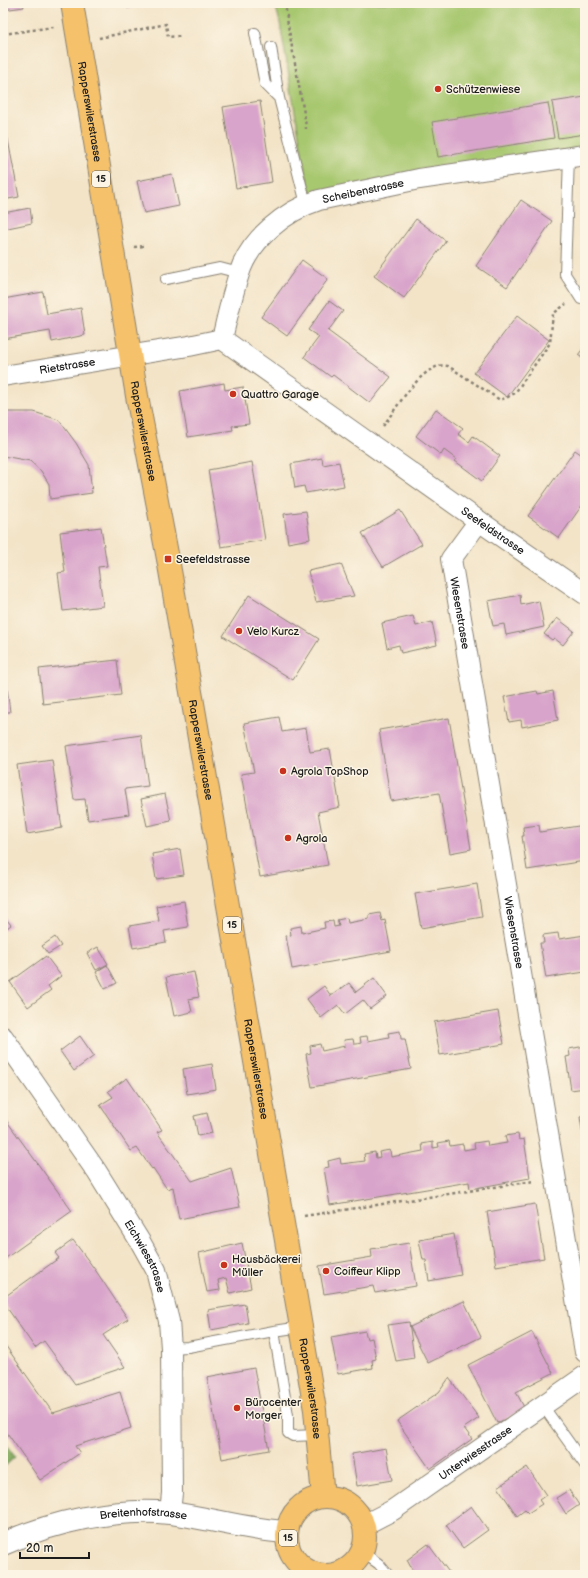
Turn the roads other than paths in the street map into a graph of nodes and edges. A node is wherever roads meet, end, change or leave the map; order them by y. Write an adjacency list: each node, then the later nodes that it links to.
1 (72, 3): 11 (main road, Rapperswilerstrasse / 15)
2 (255, 33): 4 (lane)
3 (271, 47): 4 (lane)
4 (279, 98): 6 (lane)
5 (577, 156): 6 (street, Scheibenstrasse); 9 (lane)
6 (306, 204): 7 (street, Scheibenstrasse)
7 (239, 273): 8 (lane); 10 (street, Scheibenstrasse)
8 (166, 279)
9 (581, 297)
10 (222, 339): 11 (street); 13 (street, Seefeldstrasse)
11 (131, 355): 12 (street, Rietstrasse); 16 (main road, Rapperswilerstrasse / 15)
12 (3, 376)
13 (479, 522): 14 (street, Seefeldstrasse); 19 (street, Wiesenstrasse)
14 (585, 594)
15 (3, 1037): 18 (street, Eichwiesstrasse)
16 (302, 1327): 17 (lane); 22 (main road, Rapperswilerstrasse / 15)
17 (274, 1331): 18 (lane); 22 (lane)
18 (170, 1348): 25 (street, Eichwiesstrasse)
19 (585, 1352)
20 (585, 1376): 21 (street, Unterwiesstrasse)
21 (543, 1406): 23 (lane); 26 (street, Unterwiesstrasse)
22 (317, 1435): 24 (main road, Rapperswilerstrasse / 15)
23 (585, 1464)
24 (323, 1497): 26 (main road, 15); 27 (main road, 15)
25 (170, 1513): 27 (street, Breitenhofstrasse); 28 (street, Breitenhofstrasse)
26 (364, 1525): 29 (main road)
27 (288, 1532): 30 (main road, 15)
28 (3, 1544)
29 (362, 1552): 30 (main road, 15); 31 (lane)
30 (335, 1574)
31 (388, 1575)

